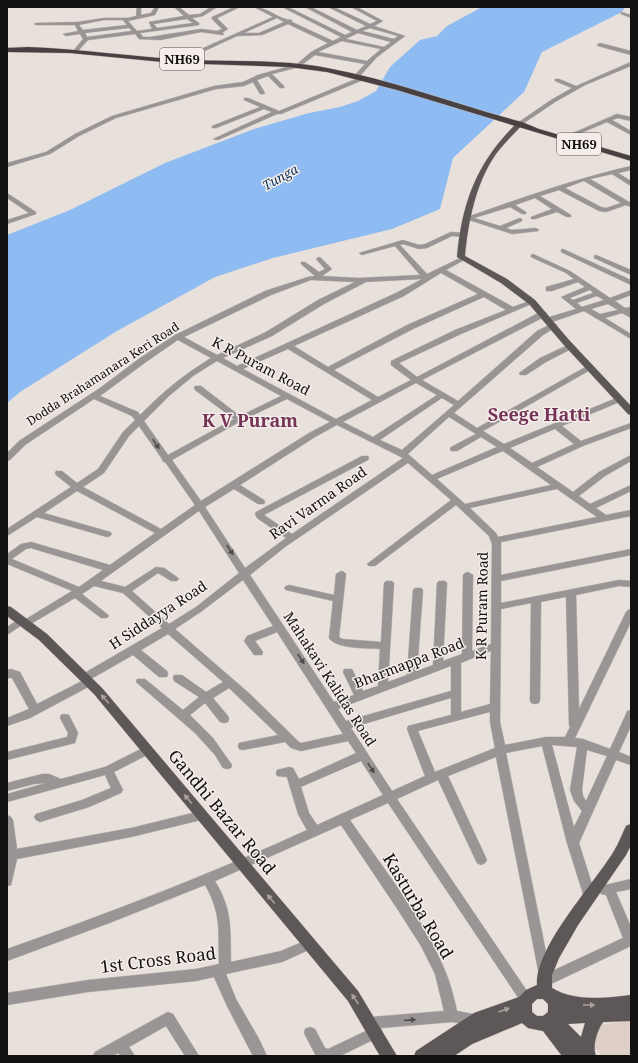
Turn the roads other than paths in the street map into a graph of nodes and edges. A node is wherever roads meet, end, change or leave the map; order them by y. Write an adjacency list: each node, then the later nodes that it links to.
1 (139, 7): 16 (street)
2 (157, 7): 16 (street)
3 (176, 7): 19 (street)
4 (215, 7): 13 (street)
5 (238, 7): 17 (street)
6 (256, 7): 14 (street)
7 (284, 7): 34 (street)
8 (307, 7): 31 (street)
9 (330, 7): 25 (street)
10 (354, 7): 25 (street)
11 (198, 9): 13 (street)
12 (623, 13): 18 (street)
13 (201, 15): 17 (street); 19 (street)
14 (278, 16): 21 (street); 33 (street)
15 (102, 17): 20 (street); 22 (street); 26 (street)
16 (138, 17): 20 (street)
17 (216, 17): 30 (street)
18 (631, 17)
19 (189, 18): 27 (street); 27 (street)
20 (126, 19): 24 (street)
21 (290, 21): 33 (street); 37 (street)
22 (78, 23): 23 (street); 28 (street)
23 (36, 24)
24 (130, 26): 26 (street); 29 (street)
25 (370, 26): 31 (street); 36 (street)
26 (106, 29): 28 (street)
27 (156, 30): 29 (street)
28 (82, 32): 32 (street); 35 (street)
29 (136, 33): 30 (street); 35 (street)
30 (217, 33): 33 (street)
31 (356, 33): 34 (street); 36 (street)
32 (66, 34)
33 (232, 36): 44 (street)
34 (343, 38): 37 (street); 39 (street)
35 (86, 39): 41 (street)
36 (394, 41): 39 (street)
37 (333, 43): 42 (street)
38 (600, 45): 43 (street)
39 (384, 48): 45 (street)
40 (10, 49): 41 (highway, NH69); 47 (highway, NH69)
41 (77, 50): 44 (highway, NH69)
42 (314, 53): 45 (street); 47 (street)
43 (631, 53)
44 (183, 59): 47 (highway, NH69)
45 (367, 63): 49 (street)
46 (631, 64): 53 (street)
47 (298, 65): 48 (street); 49 (highway, NH69)
48 (269, 74): 50 (street); 52 (street)
49 (360, 78): 57 (street); 60 (highway, NH69)
50 (254, 79): 54 (street); 67 (street)
51 (557, 80): 53 (street)
52 (282, 87)
53 (576, 88): 60 (street)
54 (262, 93)
55 (246, 99): 56 (street)
56 (264, 107): 57 (street); 61 (street)
57 (277, 112): 64 (street)
58 (631, 119): 59 (street)
59 (608, 120): 62 (street); 63 (street)
60 (520, 125): 63 (highway, NH69); 66 (highway, NH69); 80 (main road)
61 (214, 127)
62 (631, 133)
63 (567, 137): 65 (highway, NH69)
64 (216, 139)
65 (631, 156)
66 (631, 159)
67 (7, 165)
68 (631, 168): 69 (street)
69 (613, 172): 70 (street); 71 (street)
70 (585, 179): 72 (street); 76 (street)
71 (631, 184)
72 (559, 187): 74 (street); 76 (street)
73 (7, 195): 83 (street)
74 (534, 195): 75 (street); 77 (street)
75 (510, 204): 78 (street); 80 (street)
76 (629, 204)
77 (558, 209): 79 (street); 81 (street)
78 (524, 213)
79 (570, 216)
80 (469, 218): 84 (street); 86 (main road)
81 (533, 218)
82 (520, 220): 84 (street)
83 (7, 222)
84 (501, 228): 85 (street)
85 (536, 230)
86 (464, 235): 87 (street); 93 (main road)
87 (397, 245): 89 (street); 97 (street)
88 (563, 251): 101 (street)
89 (362, 253)
90 (533, 256): 100 (street)
91 (596, 257): 96 (street)
92 (319, 259): 98 (street)
93 (462, 259): 95 (street, Dodda Brahamanara Keri Road); 108 (main road)
94 (303, 263): 98 (street)
95 (442, 271): 97 (street, Dodda Brahamanara Keri Road); 106 (street)
96 (631, 273)
97 (428, 276): 99 (street, Dodda Brahamanara Keri Road); 119 (street)
98 (319, 277): 99 (street, Dodda Brahamanara Keri Road); 117 (street, Dodda Brahamanara Keri Road)
99 (365, 279): 121 (street)
100 (579, 280): 102 (street); 103 (street)
101 (631, 284)
102 (590, 288): 105 (street); 109 (street)
103 (548, 289)
104 (631, 292): 107 (street)
105 (598, 293): 107 (street); 109 (street)
106 (485, 294): 111 (street); 124 (street)
107 (609, 301): 112 (street); 113 (street)
108 (532, 302): 111 (street); 116 (main road)
109 (572, 303): 112 (street)
110 (631, 309): 113 (street)
111 (512, 310): 126 (street)
112 (584, 310): 115 (street); 116 (street)
113 (622, 311): 114 (street); 115 (street)
114 (631, 316)
115 (598, 317): 118 (street)
116 (548, 320): 120 (main road); 126 (street); 133 (street, Ravi Varma Road)
117 (178, 337): 121 (street, K R Puram Road); 129 (street, Dodda Brahamanara Keri Road)
118 (631, 337)
119 (289, 346): 123 (street); 124 (street)
120 (571, 347): 122 (main road); 125 (street)
121 (216, 358): 123 (street, K R Puram Road); 136 (street)
122 (589, 367): 131 (main road); 141 (street)
123 (237, 369): 130 (street, K R Puram Road)
124 (330, 369): 132 (street)
125 (523, 373)
126 (416, 380): 128 (street); 132 (street)
127 (198, 388): 137 (street)
128 (442, 395): 133 (street); 142 (street)
129 (94, 396): 136 (street, Mahakavi Kalidas Road); 147 (street, Dodda Brahamanara Keri Road)
130 (287, 396): 137 (street); 138 (street, K R Puram Road)
131 (619, 399): 134 (main road); 140 (street)
132 (377, 400): 138 (street)
133 (460, 405): 135 (street, Ravi Varma Road)
134 (631, 412)
135 (450, 414): 141 (street); 146 (street, Ravi Varma Road)
136 (139, 420): 150 (street, Mahakavi Kalidas Road, one-way to 150); 156 (street)
137 (239, 420): 150 (street)
138 (336, 422): 142 (street, K R Puram Road); 154 (street)
139 (631, 425): 143 (street)
140 (557, 426): 143 (street); 144 (street)
141 (479, 432): 144 (street); 145 (street)
142 (374, 440): 146 (street, K R Puram Road)
143 (580, 444): 151 (street)
144 (504, 448): 151 (street); 153 (street)
145 (454, 449)
146 (406, 456): 153 (street, K R Puram Road); 169 (street, Ravi Varma Road)
147 (7, 458)
148 (365, 458): 169 (street)
149 (631, 458): 158 (street)
150 (166, 460): 161 (street, Mahakavi Kalidas Road)
151 (531, 467): 155 (street)
152 (59, 473): 156 (street)
153 (432, 478): 160 (street, K R Puram Road)
154 (234, 485): 159 (street); 161 (street)
155 (558, 486): 158 (street); 160 (street)
156 (76, 488): 164 (street); 167 (street)
157 (631, 488): 162 (street)
158 (573, 496): 162 (street)
159 (261, 502)
160 (460, 504): 170 (street, K R Puram Road); 173 (street)
161 (200, 506): 167 (street); 175 (street, Mahakavi Kalidas Road, one-way to 175)
162 (590, 508): 165 (street)
163 (631, 513): 165 (street)
164 (36, 514): 166 (street); 168 (street)
165 (604, 518): 170 (street)
166 (7, 533)
167 (161, 533): 174 (street)
168 (107, 534)
169 (292, 538): 175 (street, Ravi Varma Road)
170 (496, 540): 179 (street, K R Puram Road)
171 (631, 552): 179 (street)
172 (7, 559): 174 (street); 187 (street)
173 (372, 564)
174 (111, 569): 180 (street)
175 (244, 572): 196 (street, Mahakavi Kalidas Road); 197 (street, H Siddayya Road)
176 (341, 574): 189 (street)
177 (468, 574): 203 (street)
178 (174, 579): 186 (street)
179 (496, 579): 191 (street, K R Puram Road)
180 (93, 582): 186 (street); 187 (street)
181 (389, 583): 199 (street)
182 (442, 583): 205 (street)
183 (631, 584): 188 (street)
184 (289, 588): 189 (street)
185 (418, 590): 209 (street)
186 (126, 591): 197 (street)
187 (78, 592): 194 (street); 195 (street)
188 (571, 592): 190 (street); 229 (street)
189 (338, 599): 199 (street)
190 (536, 599): 191 (street); 218 (street)
191 (496, 606): 200 (street, K R Puram Road)
192 (7, 610): 195 (main road, Gandhi Bazar Road)
193 (631, 612): 229 (street)
194 (104, 616)
195 (24, 622): 198 (street); 211 (main road, Gandhi Bazar Road)
196 (280, 627): 202 (street); 219 (street, Mahakavi Kalidas Road, one-way to 219)
197 (168, 629): 201 (street, H Siddayya Road); 213 (street)
198 (7, 632)
199 (385, 646): 214 (street)
200 (495, 646): 203 (street, Bharmappa Road); 220 (street, K R Puram Road)
201 (134, 650): 208 (street); 211 (street, H Siddayya Road)
202 (258, 652)
203 (467, 656): 204 (street, Bharmappa Road)
204 (456, 660): 205 (street, Bharmappa Road); 215 (street)
205 (438, 667): 209 (street, Bharmappa Road)
206 (348, 672): 216 (street)
207 (7, 674): 221 (street)
208 (162, 674)
209 (412, 676): 214 (street, Bharmappa Road)
210 (178, 678): 217 (street)
211 (87, 680): 221 (street, H Siddayya Road); 236 (main road, Gandhi Bazar Road, one-way to 211)
212 (141, 682): 223 (street)
213 (230, 683): 217 (street); 231 (street)
214 (383, 687): 216 (street, Bharmappa Road)
215 (456, 693): 224 (street); 228 (street)
216 (360, 696): 219 (street, Bharmappa Road)
217 (206, 697): 223 (street); 226 (street)
218 (535, 700)
219 (332, 707): 228 (street, Mahakavi Kalidas Road)
220 (495, 707): 224 (street); 237 (street, K R Puram Road)
221 (35, 710): 227 (street, H Siddayya Road)
222 (631, 714): 239 (street)
223 (183, 715): 242 (street)
224 (456, 716): 245 (street)
225 (65, 718): 240 (street)
226 (224, 719)
227 (7, 722)
228 (344, 726): 230 (street, Mahakavi Kalidas Road)
229 (574, 726): 232 (street)
230 (351, 736): 231 (street); 238 (street, Mahakavi Kalidas Road)
231 (287, 737): 235 (street)
232 (569, 740): 233 (street); 234 (street)
233 (546, 741): 237 (street); 258 (street)
234 (583, 743): 239 (street); 251 (street)
235 (243, 746)
236 (147, 750): 243 (street); 252 (main road, Gandhi Bazar Road, one-way to 236)
237 (500, 750): 245 (street); 271 (street, K R Puram Road)
238 (363, 755): 247 (street); 249 (street, Mahakavi Kalidas Road, one-way to 249)
239 (613, 755): 241 (street); 251 (street)
240 (7, 756)
241 (631, 761)
242 (228, 765)
243 (108, 770): 246 (street); 253 (street)
244 (281, 773): 247 (street)
245 (437, 776): 249 (street); 260 (street)
246 (60, 784): 248 (street); 250 (street)
247 (295, 785): 257 (street)
248 (7, 788)
249 (390, 797): 254 (street); 274 (street, Mahakavi Kalidas Road)
250 (7, 798)
251 (587, 810): 258 (street)
252 (202, 816): 259 (street); 261 (main road, Gandhi Bazar Road)
253 (40, 817)
254 (343, 819): 257 (street); 277 (street, Kasturba Road)
255 (7, 820): 259 (street)
256 (631, 830): 266 (main road)
257 (314, 831): 261 (street)
258 (573, 843): 266 (street)
259 (12, 855): 263 (street)
260 (481, 860)
261 (242, 865): 262 (street); 268 (main road, Gandhi Bazar Road, one-way to 261)
262 (208, 879): 269 (street); 270 (street)
263 (7, 881)
264 (631, 884): 265 (street)
265 (609, 889): 266 (street); 267 (street)
266 (592, 894): 271 (main road)
267 (631, 940): 271 (street)
268 (309, 944): 270 (street, 1st Cross Road); 280 (main road, Gandhi Bazar Road, one-way to 268)
269 (7, 955)
270 (221, 970): 272 (street, 1st Cross Road); 286 (street)
271 (546, 987): 273 (main road, one-way to 273); 274 (main road); 279 (main road)
272 (7, 999)
273 (631, 1002)
274 (524, 1005): 278 (main road, one-way to 274); 279 (main road); 289 (main road)
275 (631, 1014): 276 (main road)
276 (599, 1015): 279 (main road); 283 (main road)
277 (452, 1016): 278 (street); 280 (street, one-way to 277)
278 (478, 1020): 288 (main road)
279 (551, 1020): 283 (main road)
280 (373, 1028): 281 (street); 287 (main road, Gandhi Bazar Road)
281 (310, 1033)
282 (124, 1050): 284 (street); 285 (street)
283 (582, 1055)
284 (100, 1056)
285 (192, 1056)
286 (260, 1056)
287 (389, 1056)
288 (422, 1056)
289 (440, 1056)

